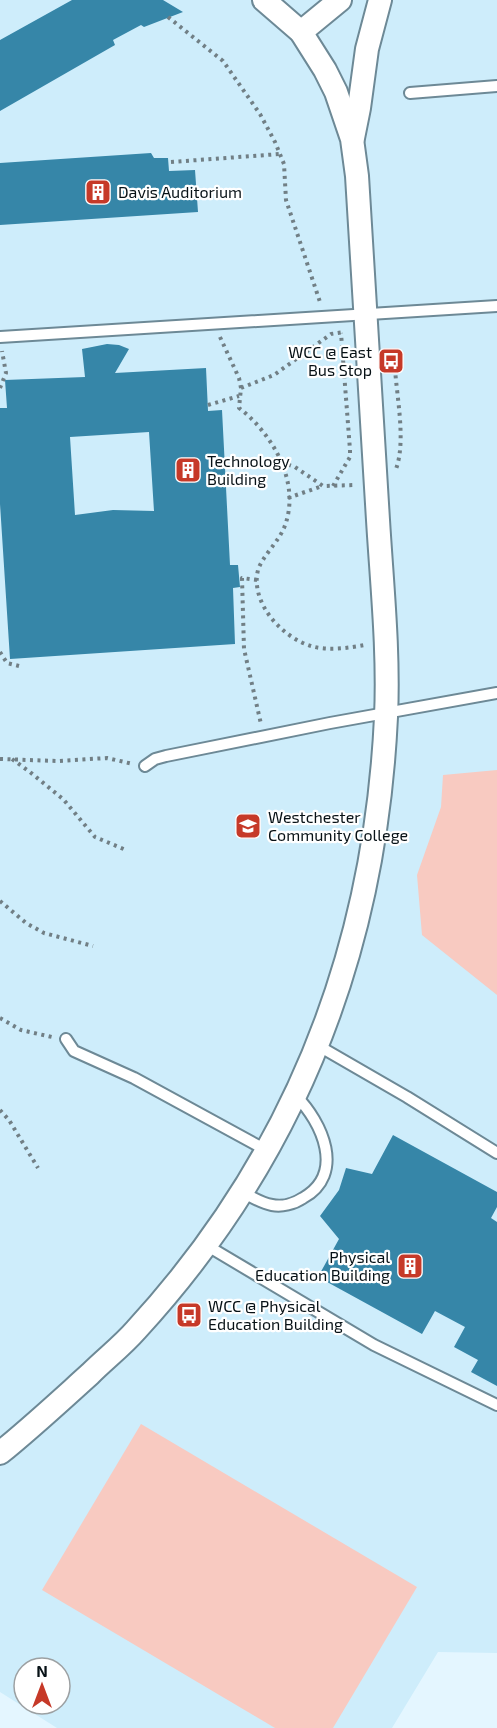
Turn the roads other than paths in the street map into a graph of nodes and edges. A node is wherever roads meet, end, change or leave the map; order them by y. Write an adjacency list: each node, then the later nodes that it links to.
1 (264, 0): 4 (street)
2 (340, 0): 4 (street)
3 (380, 0): 7 (street)
4 (301, 32): 7 (street)
5 (497, 86): 6 (lane)
6 (410, 93)
7 (352, 139): 9 (street)
8 (497, 306): 9 (lane)
9 (366, 313): 10 (lane); 12 (street)
10 (0, 339)
11 (497, 693): 12 (lane)
12 (387, 713): 13 (lane); 15 (street)
13 (145, 766)
14 (66, 1040): 17 (lane)
15 (317, 1045): 16 (street); 18 (lane)
16 (296, 1096): 17 (street); 19 (lane)
17 (268, 1151): 19 (street)
18 (497, 1153)
19 (242, 1192): 20 (street)
20 (206, 1245): 21 (lane); 22 (street)
21 (497, 1405)
22 (0, 1453)

